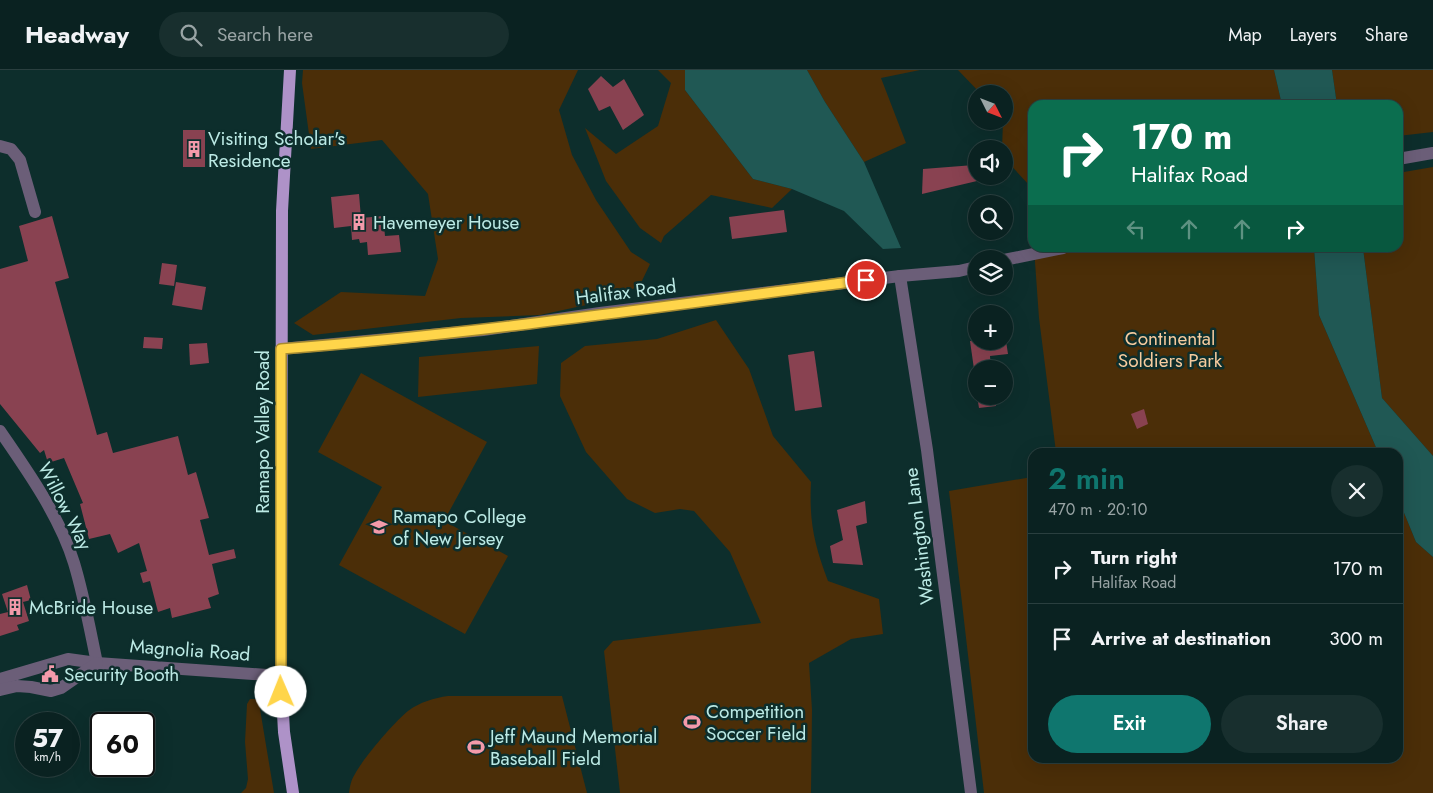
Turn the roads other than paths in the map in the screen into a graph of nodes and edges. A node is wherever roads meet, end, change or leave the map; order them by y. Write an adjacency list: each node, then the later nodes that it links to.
1 (290, 70): 10 (main road, Ramapo Valley Road)
2 (0, 146): 5 (street)
3 (1433, 153): 4 (street)
4 (1403, 158)
5 (35, 212)
6 (1043, 252): 7 (street)
7 (1013, 258)
8 (968, 269): 9 (street, Halifax Road)
9 (900, 276): 10 (street, Halifax Road); 17 (street, Washington Lane)
10 (281, 349): 13 (main road, Ramapo Valley Road)
11 (0, 431): 12 (street, Willow Way)
12 (97, 664): 13 (street, Magnolia Road); 14 (street, Magnolia Road); 15 (street)
13 (281, 676): 16 (main road, Ramapo Valley Road)
14 (0, 679)
15 (0, 690)
16 (293, 793)
17 (971, 793)

